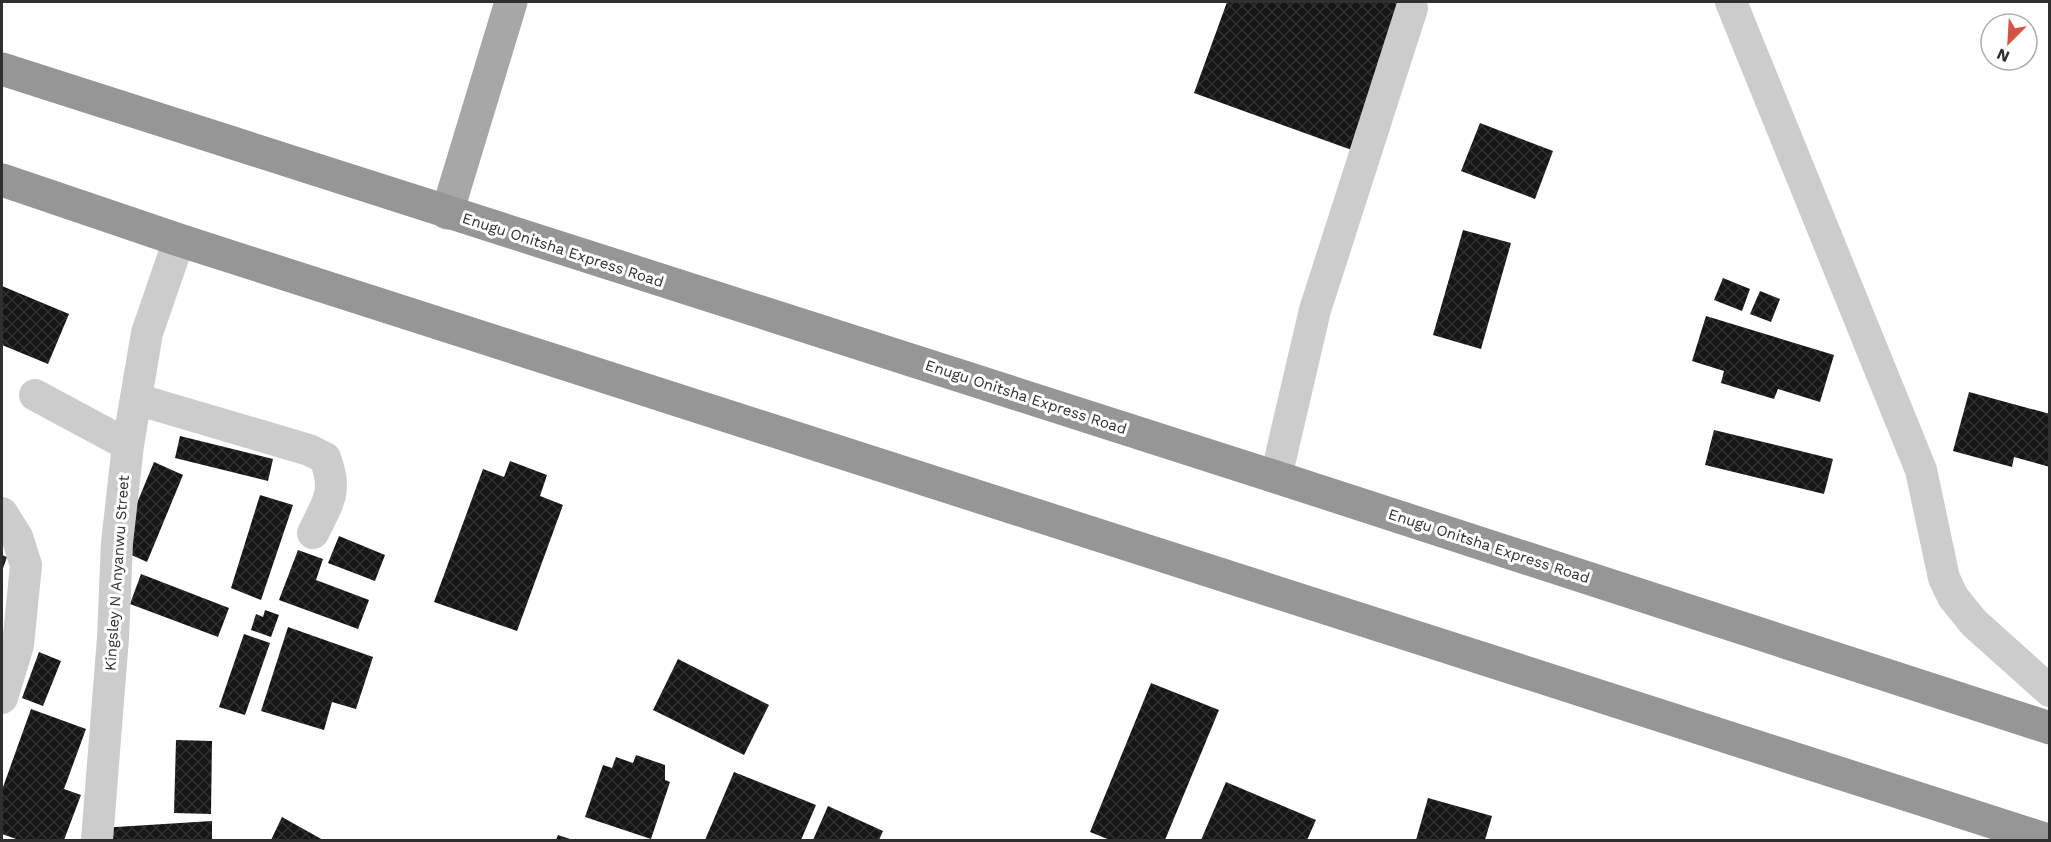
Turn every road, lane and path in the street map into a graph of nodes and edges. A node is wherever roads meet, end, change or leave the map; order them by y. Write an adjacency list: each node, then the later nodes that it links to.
1 (511, 2): 6 (main road)
2 (1731, 2): 14 (street)
3 (1416, 4): 11 (street)
4 (2, 69): 6 (highway, Enugu Onitsha Express Road)
5 (2, 180): 7 (highway)
6 (447, 213): 11 (highway, Enugu Onitsha Express Road)
7 (179, 240): 9 (street, Kingsley N Anyanwu Street); 18 (highway)
8 (35, 395): 10 (street)
9 (136, 399): 10 (street, Kingsley N Anyanwu Street); 13 (street)
10 (128, 445): 17 (street, Kingsley N Anyanwu Street)
11 (1276, 477): 16 (highway, Enugu Onitsha Express Road)
12 (2, 513): 15 (street)
13 (313, 532)
14 (2049, 691)
15 (2, 698)
16 (2049, 728)
17 (97, 840)
18 (2048, 840)

